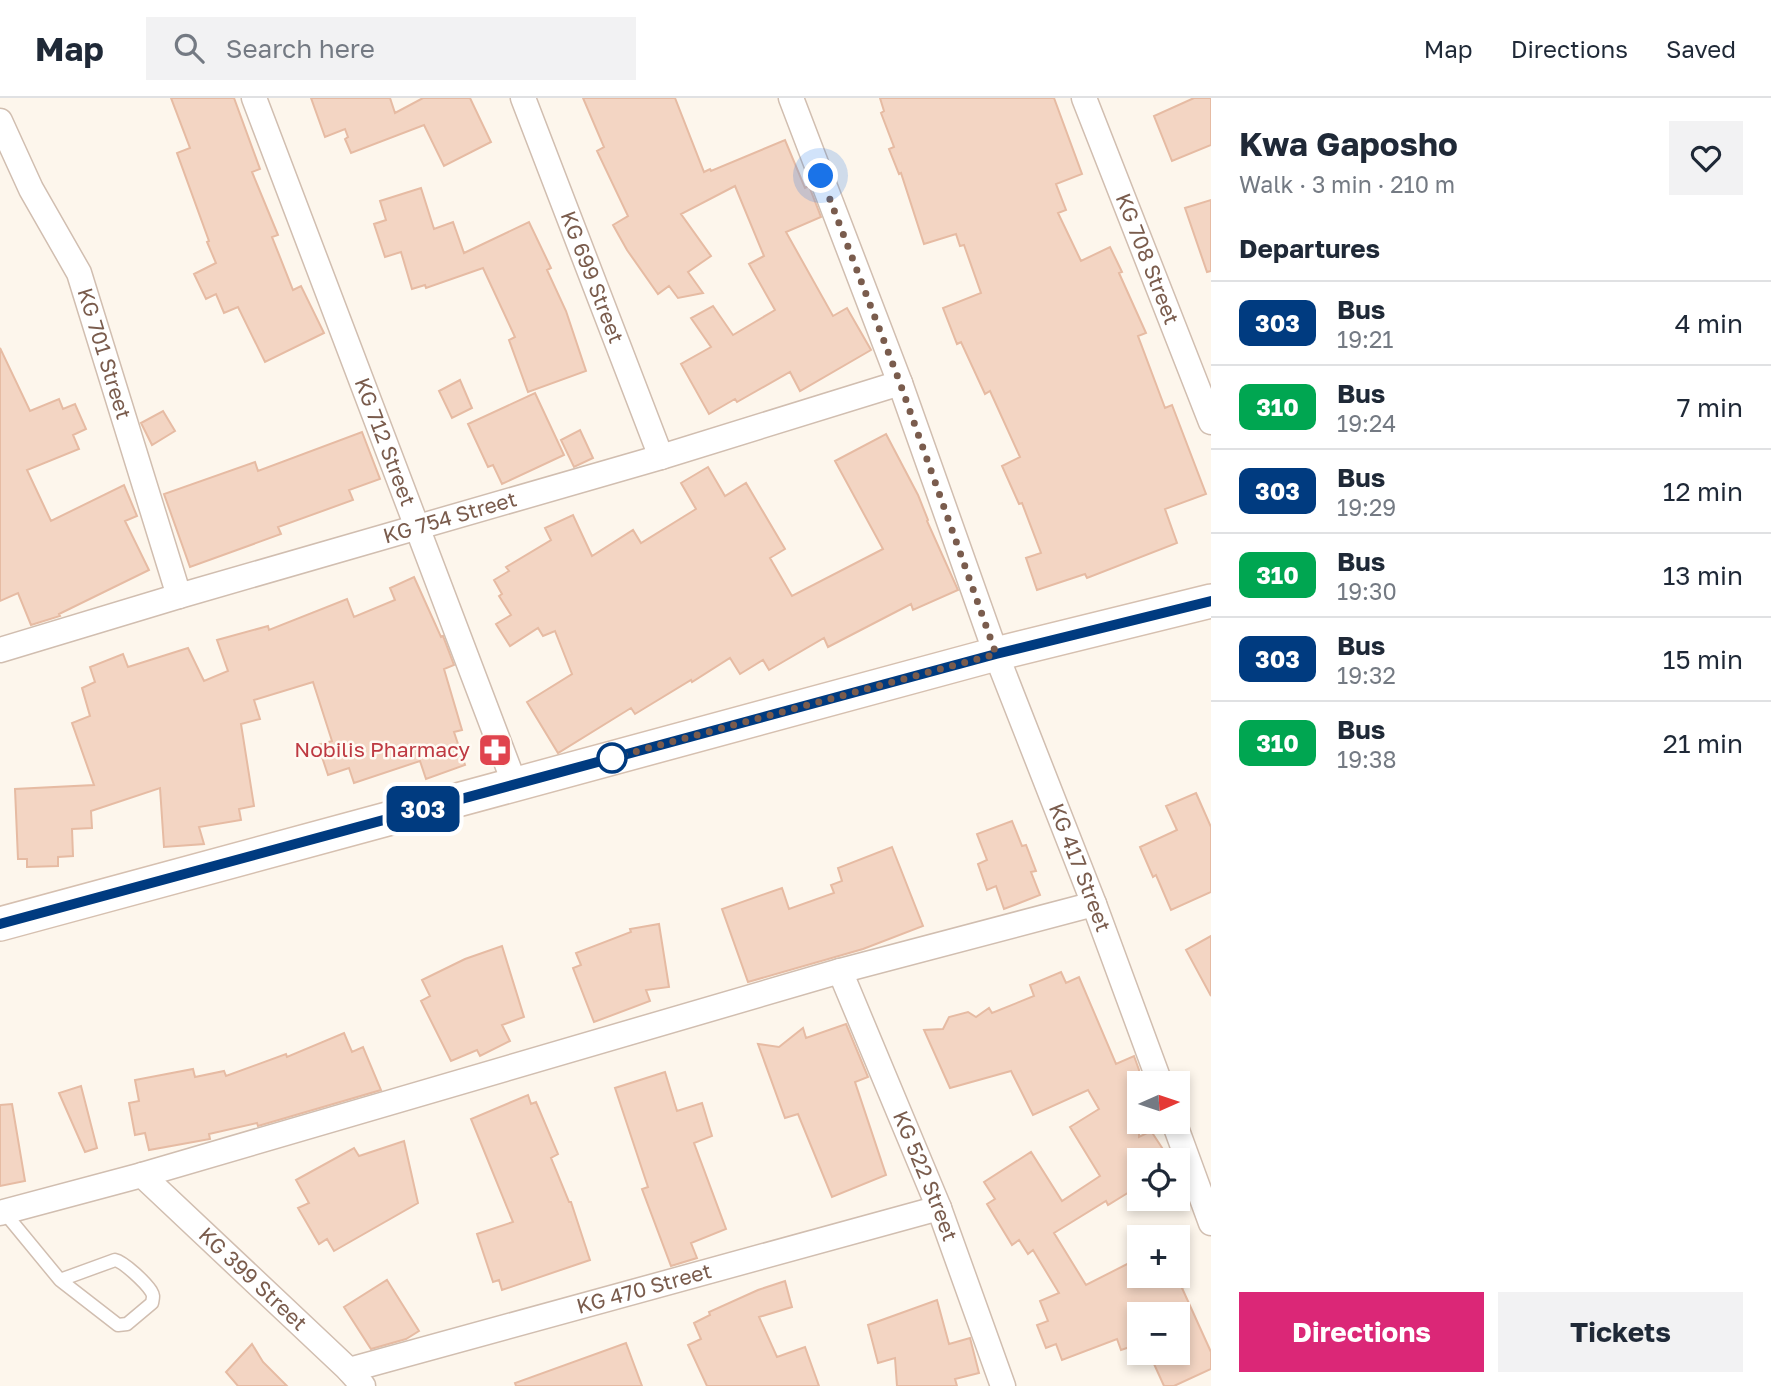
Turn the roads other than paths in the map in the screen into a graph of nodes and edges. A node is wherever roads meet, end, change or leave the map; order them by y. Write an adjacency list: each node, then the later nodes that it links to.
1 (254, 98): 9 (street, KG 712 Street)
2 (523, 98): 8 (street, KG 699 Street)
3 (791, 98): 6 (street, KG 417 Street)
4 (1084, 98): 7 (street, KG 708 Street)
5 (0, 121): 10 (street, KG 701 Street)
6 (900, 383): 8 (street, KG 754 Street); 13 (street, KG 417 Street)
7 (1211, 422)
8 (661, 457): 9 (street, KG 754 Street)
9 (418, 527): 10 (street, KG 754 Street); 14 (street, KG 712 Street)
10 (179, 596): 12 (street, KG 754 Street)
11 (1211, 601): 13 (main road)
12 (0, 650)
13 (996, 654): 14 (main road); 15 (street, KG 417 Street)
14 (515, 785): 16 (main road)
15 (1094, 904): 17 (street); 18 (street, KG 417 Street)
16 (0, 924)
17 (840, 971): 20 (street); 21 (street, KG 522 Street)
18 (1156, 1071)
19 (1178, 1134): 23 (street)
20 (142, 1175): 22 (street); 25 (street, KG 399 Street)
21 (939, 1208): 25 (street, KG 470 Street); 26 (street, KG 522 Street)
22 (2, 1212): 24 (lane)
23 (1211, 1223)
24 (60, 1280): 24 (lane)
25 (356, 1378)
26 (1003, 1386)

